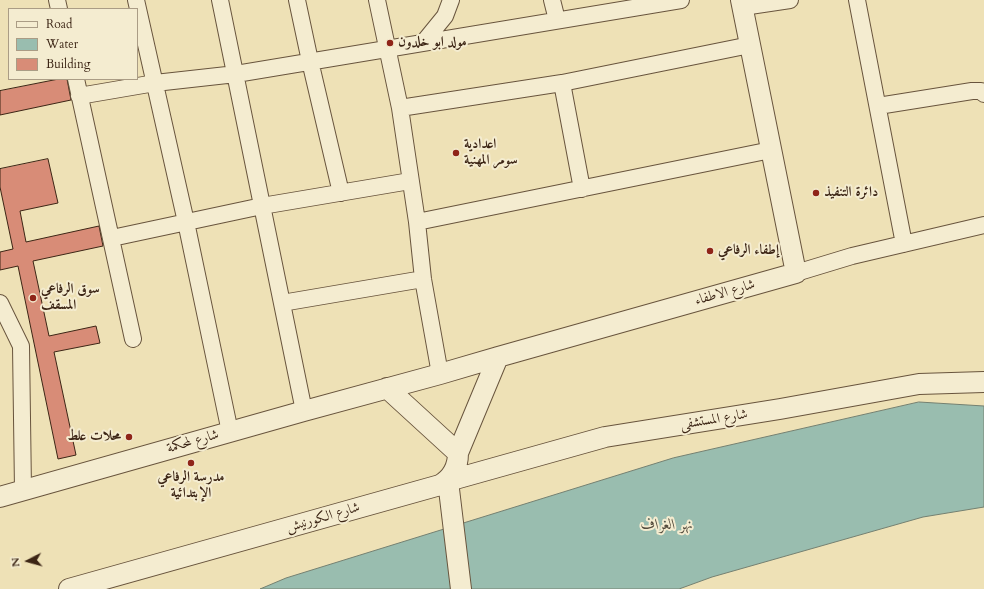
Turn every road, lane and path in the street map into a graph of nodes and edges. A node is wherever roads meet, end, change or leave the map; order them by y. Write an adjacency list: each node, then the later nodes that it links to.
1 (220, 0): 16 (street)
2 (297, 0): 15 (street)
3 (377, 0): 14 (street)
4 (451, 0): 12 (street)
5 (552, 0): 11 (street)
6 (681, 0): 11 (street)
7 (790, 0): 9 (street)
8 (857, 0): 22 (street)
9 (742, 4): 13 (street)
10 (138, 9): 18 (street)
11 (557, 20): 12 (street)
12 (422, 43): 14 (street)
13 (750, 45): 19 (street); 24 (street)
14 (388, 48): 15 (street); 23 (street)
15 (310, 61): 16 (street); 27 (street)
16 (236, 74): 18 (street); 28 (street)
17 (76, 80): 21 (street)
18 (155, 83): 21 (street); 29 (street)
19 (562, 83): 23 (street); 26 (street)
20 (984, 94): 22 (street)
21 (80, 96): 32 (street)
22 (878, 106): 33 (street)
23 (400, 108): 25 (street)
24 (771, 150): 26 (street); 34 (street)
25 (410, 181): 27 (street); 30 (street)
26 (582, 189): 30 (street)
27 (341, 193): 28 (street)
28 (262, 206): 29 (street); 37 (street)
29 (186, 222): 32 (street); 44 (street)
30 (417, 222): 35 (street)
31 (984, 225): 33 (street)
32 (112, 238): 38 (street)
33 (904, 244): 34 (street)
34 (796, 273): 39 (street, شارع الاطفاء)
35 (423, 279): 37 (street); 40 (street)
36 (0, 303): 47 (street)
37 (282, 303): 43 (street)
38 (133, 339)
39 (498, 357): 40 (street, شارع الاطفاء); 45 (street)
40 (440, 374): 42 (street, شارع الاطفاء)
41 (984, 382): 46 (street, شارع المستشفى)
42 (387, 388): 43 (street, شارع لمحكمة); 45 (street)
43 (304, 411): 44 (street, شارع لمحكمة)
44 (230, 432): 47 (street, شارع لمحكمة)
45 (458, 453): 46 (street)
46 (448, 481): 49 (street, شارع الكورنيش); 50 (street)
47 (23, 490): 48 (street, شارع لمحكمة)
48 (0, 497)
49 (69, 589)
50 (461, 589)

